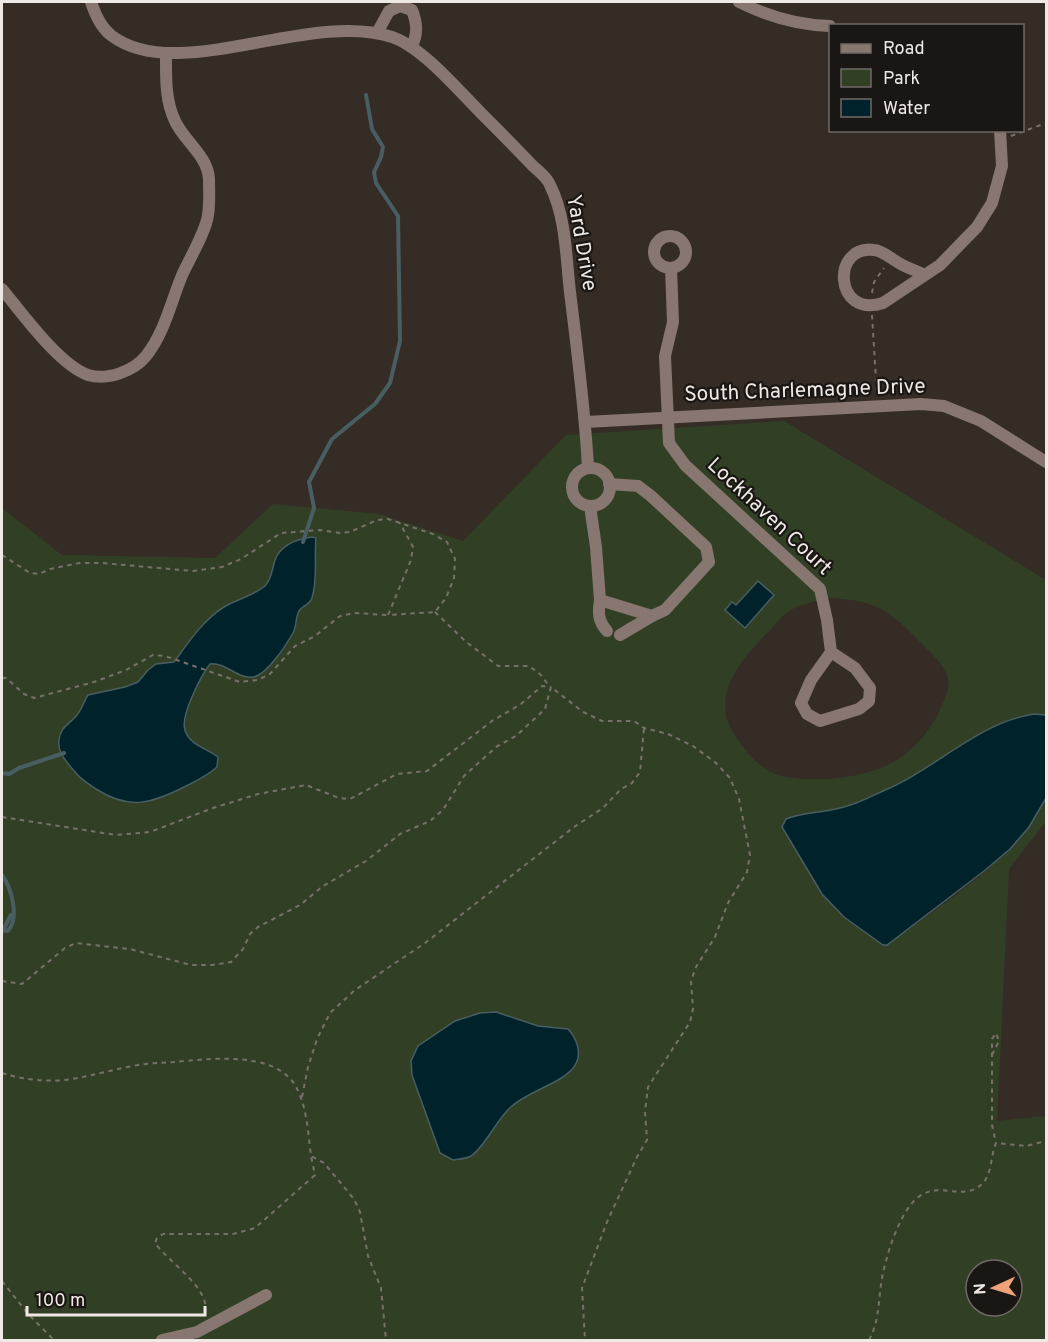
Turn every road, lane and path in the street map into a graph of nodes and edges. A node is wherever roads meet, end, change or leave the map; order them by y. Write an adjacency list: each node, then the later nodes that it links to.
1 (91, 2): 6 (street, Yard Drive)
2 (739, 2): 3 (street)
3 (829, 26)
4 (377, 33): 5 (street, Yard Drive); 5 (street); 6 (street, Yard Drive)
5 (412, 46): 18 (street, Yard Drive)
6 (166, 54): 13 (street)
7 (1047, 123): 8 (path)
8 (1024, 129)
9 (1000, 135): 12 (street)
10 (887, 263): 14 (path)
11 (671, 268): 17 (street, Lockhaven Court)
12 (925, 275): 12 (street)
13 (2, 289)
14 (872, 298)
15 (872, 312): 16 (path)
16 (878, 399)
17 (667, 417): 18 (street, South Charlemagne Drive); 19 (street, South Charlemagne Drive); 31 (street, Lockhaven Court)
18 (586, 422): 20 (street, Yard Drive)
19 (1047, 462)
20 (588, 468): 21 (street); 22 (street)
21 (609, 484): 22 (street); 28 (street)
22 (590, 506): 25 (street)
23 (400, 524): 24 (path); 26 (path); 27 (path)
24 (2, 555)
25 (600, 600): 28 (street); 29 (street)
26 (435, 612): 27 (path); 33 (path)
27 (388, 615): 32 (path)
28 (652, 616): 30 (street)
29 (607, 631)
30 (620, 635)
31 (831, 652): 31 (street)
32 (2, 678)
33 (550, 687): 34 (path); 35 (path); 36 (path)
34 (644, 728): 39 (path); 49 (path)
35 (2, 817)
36 (2, 981)
37 (992, 1054): 37 (path); 41 (path)
38 (2, 1072): 39 (path)
39 (302, 1098): 42 (path)
40 (1047, 1142): 41 (path)
41 (996, 1143): 50 (path)
42 (311, 1156): 45 (path); 48 (path)
43 (2, 1281): 46 (path)
44 (266, 1295): 47 (street)
45 (203, 1320)
46 (54, 1341)
47 (162, 1341)
48 (386, 1341)
49 (585, 1341)
50 (869, 1341)

